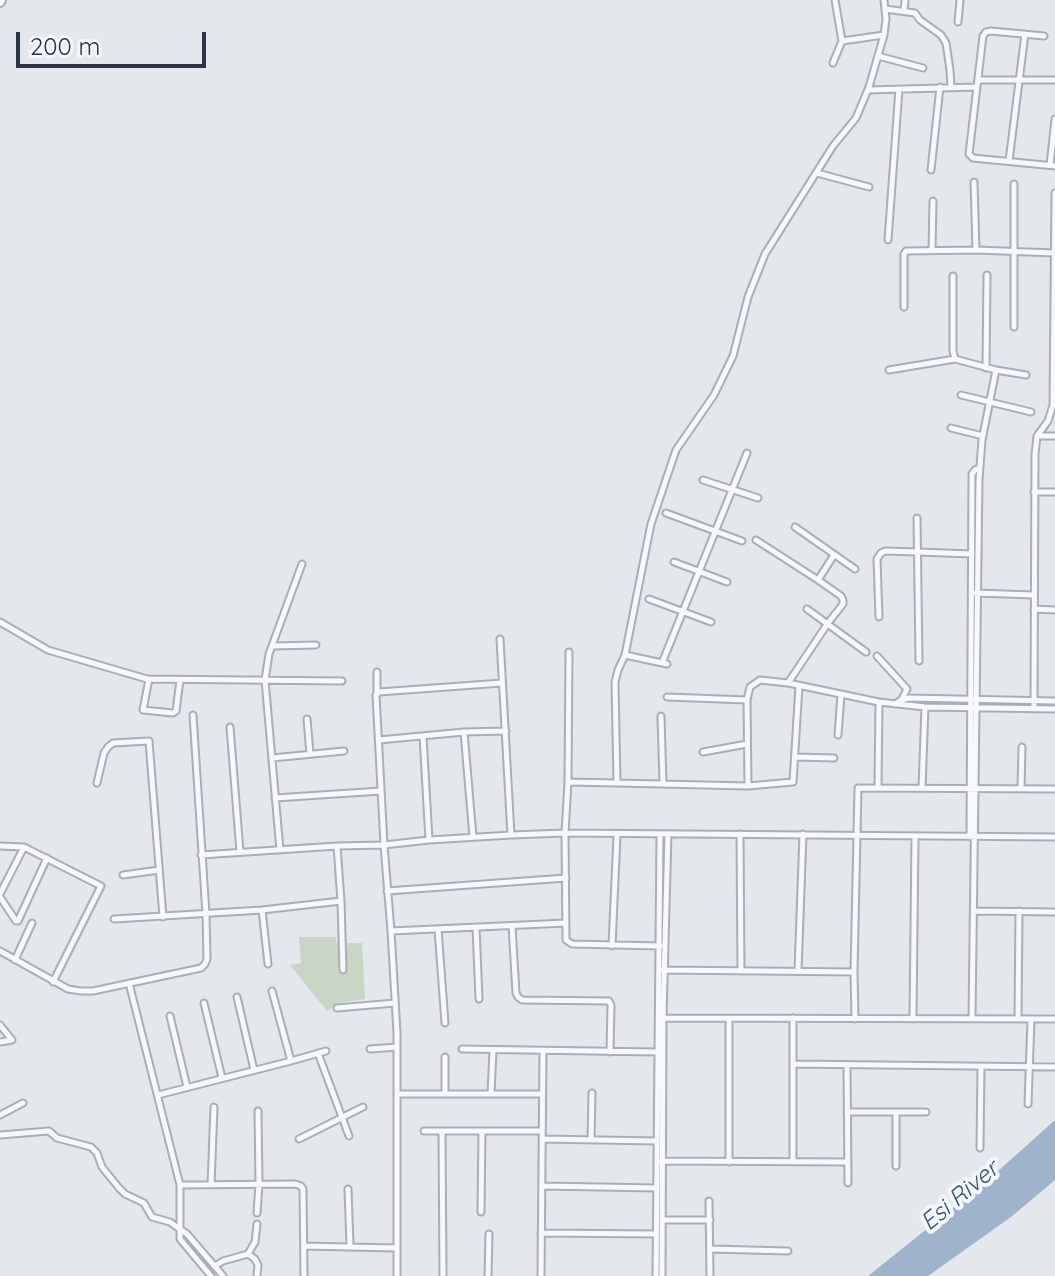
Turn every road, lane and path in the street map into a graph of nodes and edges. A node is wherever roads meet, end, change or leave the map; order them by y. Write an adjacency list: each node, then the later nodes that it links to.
1 (835, 0): 11 (street)
2 (884, 0): 5 (street)
3 (905, 0): 6 (street)
4 (960, 0): 7 (street)
5 (885, 9): 6 (street); 9 (street)
6 (904, 11): 19 (street)
7 (958, 22)
8 (1025, 34): 10 (street); 15 (street); 17 (street)
9 (884, 35): 11 (street); 12 (street)
10 (1044, 36)
11 (842, 41): 13 (street)
12 (878, 56): 14 (street); 21 (street)
13 (833, 63)
14 (923, 68)
15 (1019, 80): 16 (street); 17 (street); 23 (street)
16 (1055, 80)
17 (978, 84): 19 (street); 23 (street)
18 (940, 87): 19 (street); 20 (street); 25 (street)
19 (951, 87)
20 (899, 89): 21 (street); 32 (street)
21 (868, 90): 26 (street)
22 (1055, 119): 24 (street)
23 (1009, 161): 24 (street)
24 (1052, 165)
25 (931, 170)
26 (817, 173): 29 (street); 91 (street)
27 (974, 182): 34 (street)
28 (1014, 184): 35 (street)
29 (869, 187)
30 (1055, 193): 36 (street)
31 (933, 201): 33 (street)
32 (888, 240)
33 (932, 250): 34 (street); 39 (street)
34 (976, 250): 35 (street)
35 (1015, 252): 36 (street); 41 (street)
36 (1054, 253): 40 (street)
37 (987, 275): 43 (street)
38 (953, 276): 42 (street)
39 (904, 307)
40 (1054, 307): 52 (street)
41 (1014, 327)
42 (955, 359): 43 (street); 44 (street)
43 (986, 368): 45 (street)
44 (889, 370)
45 (996, 370): 46 (street); 48 (street)
46 (1026, 375)
47 (961, 395): 48 (street)
48 (989, 402): 49 (street); 51 (street)
49 (1031, 412)
50 (951, 428): 51 (street)
51 (983, 436): 67 (street)
52 (1037, 436): 53 (street); 57 (street)
53 (1055, 436)
54 (747, 453): 56 (street)
55 (703, 480): 56 (street)
56 (732, 490): 59 (street); 63 (street)
57 (1034, 492): 58 (street); 76 (street)
58 (1055, 492)
59 (758, 498)
60 (666, 513): 63 (street)
61 (917, 518): 66 (street)
62 (795, 527): 68 (street)
63 (715, 531): 65 (street); 72 (street)
64 (756, 540): 73 (street)
65 (742, 541)
66 (918, 552): 67 (street); 82 (street); 93 (street)
67 (974, 554): 75 (street)
68 (834, 555): 71 (street); 73 (street)
69 (674, 562): 72 (street)
70 (302, 564): 88 (street)
71 (855, 569)
72 (699, 571): 74 (street); 81 (street)
73 (818, 580): 85 (street)
74 (727, 582)
75 (974, 593): 76 (street); 106 (street)
76 (1034, 595): 79 (street)
77 (649, 599): 81 (street)
78 (807, 609): 85 (street)
79 (1034, 609): 80 (street); 107 (street)
80 (1055, 610)
81 (683, 612): 84 (street); 91 (street)
82 (879, 617)
83 (0, 622): 97 (street)
84 (711, 622)
85 (828, 623): 90 (street); 100 (street)
86 (500, 639): 99 (street)
87 (316, 645): 88 (street)
88 (272, 646): 96 (street)
89 (569, 652): 132 (street)
90 (866, 652)
91 (625, 655): 134 (street)
92 (877, 656): 110 (street)
93 (919, 661)
94 (377, 672): 102 (street)
95 (180, 680): 96 (street); 97 (street); 97 (street)
96 (265, 680): 98 (street); 130 (street)
97 (154, 681)
98 (342, 681)
99 (502, 683): 102 (street); 119 (street)
100 (788, 683): 101 (street); 105 (street)
101 (799, 686): 103 (street); 129 (street)
102 (377, 693): 123 (street)
103 (841, 695): 109 (street); 121 (street)
104 (667, 697): 105 (street)
105 (747, 700): 124 (street)
106 (974, 700): 107 (street); 110 (street); 112 (street)
107 (1034, 700): 108 (street); 113 (street)
108 (1055, 701)
109 (879, 702): 110 (street); 137 (street)
110 (898, 702): 111 (street)
111 (925, 707): 112 (street); 138 (street)
112 (974, 708): 113 (street); 139 (street)
113 (1034, 709): 114 (street)
114 (1055, 709)
115 (193, 715): 162 (street)
116 (661, 716): 135 (street)
117 (307, 719): 128 (street)
118 (230, 727): 161 (street)
119 (506, 731): 120 (street); 149 (street)
120 (464, 732): 122 (street); 152 (street)
121 (838, 735)
122 (423, 736): 123 (street); 155 (street)
123 (379, 740): 142 (street)
124 (747, 744): 127 (street); 136 (street)
125 (1022, 747): 140 (street)
126 (344, 751): 128 (street)
127 (703, 752)
128 (310, 754): 130 (street)
129 (796, 757): 131 (street); 136 (street)
130 (272, 758): 143 (street)
131 (834, 758)
132 (568, 782): 134 (street); 144 (street)
133 (97, 783): 164 (street)
134 (617, 783): 135 (street)
135 (663, 784): 136 (street)
136 (748, 786)
137 (878, 787): 138 (street); 150 (street)
138 (922, 788): 139 (street)
139 (973, 789): 140 (street); 153 (street)
140 (1021, 789): 141 (street)
141 (1055, 789)
142 (381, 791): 143 (street); 156 (street)
143 (275, 798): 160 (street)
144 (565, 833): 145 (street); 149 (street); 166 (street)
145 (617, 834): 146 (street); 183 (street)
146 (664, 834): 147 (street); 184 (street)
147 (740, 834): 148 (street); 190 (street)
148 (803, 834): 150 (street); 191 (street)
149 (511, 835): 152 (street)
150 (858, 835): 151 (street); 192 (street)
151 (915, 836): 153 (street); 206 (street)
152 (473, 837): 155 (street)
153 (973, 837): 154 (street); 171 (street)
154 (1055, 837)
155 (429, 840): 156 (street)
156 (384, 845): 158 (street); 167 (street)
157 (0, 846): 159 (street)
158 (337, 846): 160 (street); 169 (street)
159 (24, 847): 163 (street); 168 (street)
160 (280, 850): 161 (street)
161 (240, 852): 162 (street)
162 (201, 855): 174 (street)
163 (47, 858): 168 (street); 193 (street)
164 (159, 870): 165 (street); 175 (street)
165 (123, 875)
166 (566, 878): 167 (street); 178 (street)
167 (387, 891): 182 (street)
168 (0, 896)
169 (341, 901): 170 (street); 188 (street)
170 (262, 910): 174 (street); 187 (street)
171 (974, 911): 172 (street); 207 (street)
172 (1019, 911): 173 (street); 208 (street)
173 (1055, 912)
174 (206, 914): 175 (street); 194 (street)
175 (163, 917): 176 (street)
176 (114, 919)
177 (32, 923): 186 (street)
178 (566, 923): 179 (street); 183 (street)
179 (512, 926): 180 (street); 220 (street)
180 (476, 927): 181 (street); 197 (street)
181 (438, 929): 182 (street); 211 (street)
182 (391, 931): 199 (street)
183 (612, 946): 184 (street)
184 (662, 946): 189 (street)
185 (0, 951): 186 (street)
186 (15, 960): 193 (street)
187 (268, 964)
188 (343, 970)
189 (661, 970): 190 (street); 202 (street)
190 (741, 971): 191 (street)
191 (798, 971): 192 (street)
192 (854, 972): 205 (street)
193 (53, 982): 194 (street)
194 (129, 982): 238 (street)
195 (272, 991): 224 (street)
196 (237, 997): 230 (street)
197 (479, 999)
198 (204, 1003): 231 (street)
199 (395, 1003): 200 (street); 214 (street)
200 (337, 1008)
201 (170, 1016): 232 (street)
202 (660, 1018): 203 (street); 221 (street); 260 (street)
203 (729, 1018): 204 (street); 261 (street)
204 (793, 1018): 205 (street); 225 (street)
205 (855, 1019): 206 (street)
206 (913, 1019): 207 (street)
207 (972, 1019): 208 (street)
208 (1018, 1019): 209 (street)
209 (1031, 1019): 210 (street); 228 (street)
210 (1055, 1019)
211 (445, 1023)
212 (0, 1025): 213 (street)
213 (0, 1042)
214 (397, 1047): 215 (street); 234 (street)
215 (370, 1049)
216 (462, 1049): 217 (street)
217 (493, 1050): 219 (street); 236 (street)
218 (326, 1051): 222 (street)
219 (543, 1051): 220 (street); 237 (street)
220 (610, 1052): 221 (street)
221 (657, 1052): 258 (street)
222 (318, 1053): 224 (street); 248 (street)
223 (445, 1057): 235 (street)
224 (291, 1061): 230 (street)
225 (793, 1064): 226 (street); 262 (street)
226 (847, 1065): 227 (street); 244 (street)
227 (981, 1067): 228 (street); 259 (street)
228 (1029, 1067): 229 (street); 240 (street)
229 (1055, 1067)
230 (254, 1070): 231 (street)
231 (222, 1078): 232 (street)
232 (187, 1087): 238 (street)
233 (592, 1093): 257 (street)
234 (398, 1094): 235 (street); 284 (street)
235 (445, 1094): 236 (street)
236 (491, 1094): 237 (street)
237 (542, 1094): 252 (street)
238 (158, 1095): 267 (street)
239 (23, 1103): 247 (street)
240 (1028, 1104)
241 (214, 1107): 268 (street)
242 (363, 1107): 248 (street)
243 (258, 1111): 266 (street)
244 (847, 1112): 245 (street); 263 (street)
245 (896, 1112): 246 (street); 264 (street)
246 (926, 1112)
247 (0, 1115)
248 (342, 1118): 254 (street); 255 (street)
249 (424, 1131): 250 (street)
250 (442, 1131): 251 (street); 294 (street)
251 (482, 1131): 252 (street); 273 (street)
252 (542, 1131): 256 (street)
253 (0, 1135): 278 (street)
254 (349, 1136)
255 (299, 1139)
256 (542, 1139): 257 (street); 269 (street)
257 (591, 1140): 258 (street)
258 (657, 1141): 260 (street)
259 (980, 1148)
260 (659, 1161): 261 (street); 270 (street); 275 (street)
261 (729, 1162): 262 (street)
262 (793, 1162): 263 (street)
263 (848, 1162): 265 (street)
264 (896, 1166)
265 (848, 1183)
266 (259, 1184): 268 (street); 274 (street); 282 (street)
267 (180, 1185): 268 (street); 278 (street)
268 (211, 1185)
269 (542, 1186): 270 (street); 279 (street)
270 (657, 1188): 281 (street)
271 (348, 1189): 283 (street)
272 (709, 1201): 276 (street)
273 (481, 1212)
274 (257, 1213)
275 (662, 1220): 276 (street); 297 (street)
276 (710, 1220): 285 (street)
277 (257, 1224): 287 (street)
278 (179, 1228): 288 (street); 289 (street)
279 (541, 1233): 281 (street); 296 (street)
280 (489, 1234): 295 (street)
281 (656, 1234): 297 (street)
282 (304, 1246): 283 (street); 292 (street)
283 (350, 1246): 284 (street)
284 (396, 1248): 293 (street)
285 (710, 1249): 286 (street); 298 (street)
286 (788, 1251)
287 (248, 1254): 288 (street); 291 (street)
288 (215, 1266): 290 (street)
289 (211, 1276)
290 (223, 1276)
291 (257, 1276)
292 (304, 1276)
293 (397, 1276)
294 (443, 1276)
295 (488, 1276)
296 (541, 1276)
297 (659, 1276)
298 (710, 1276)

